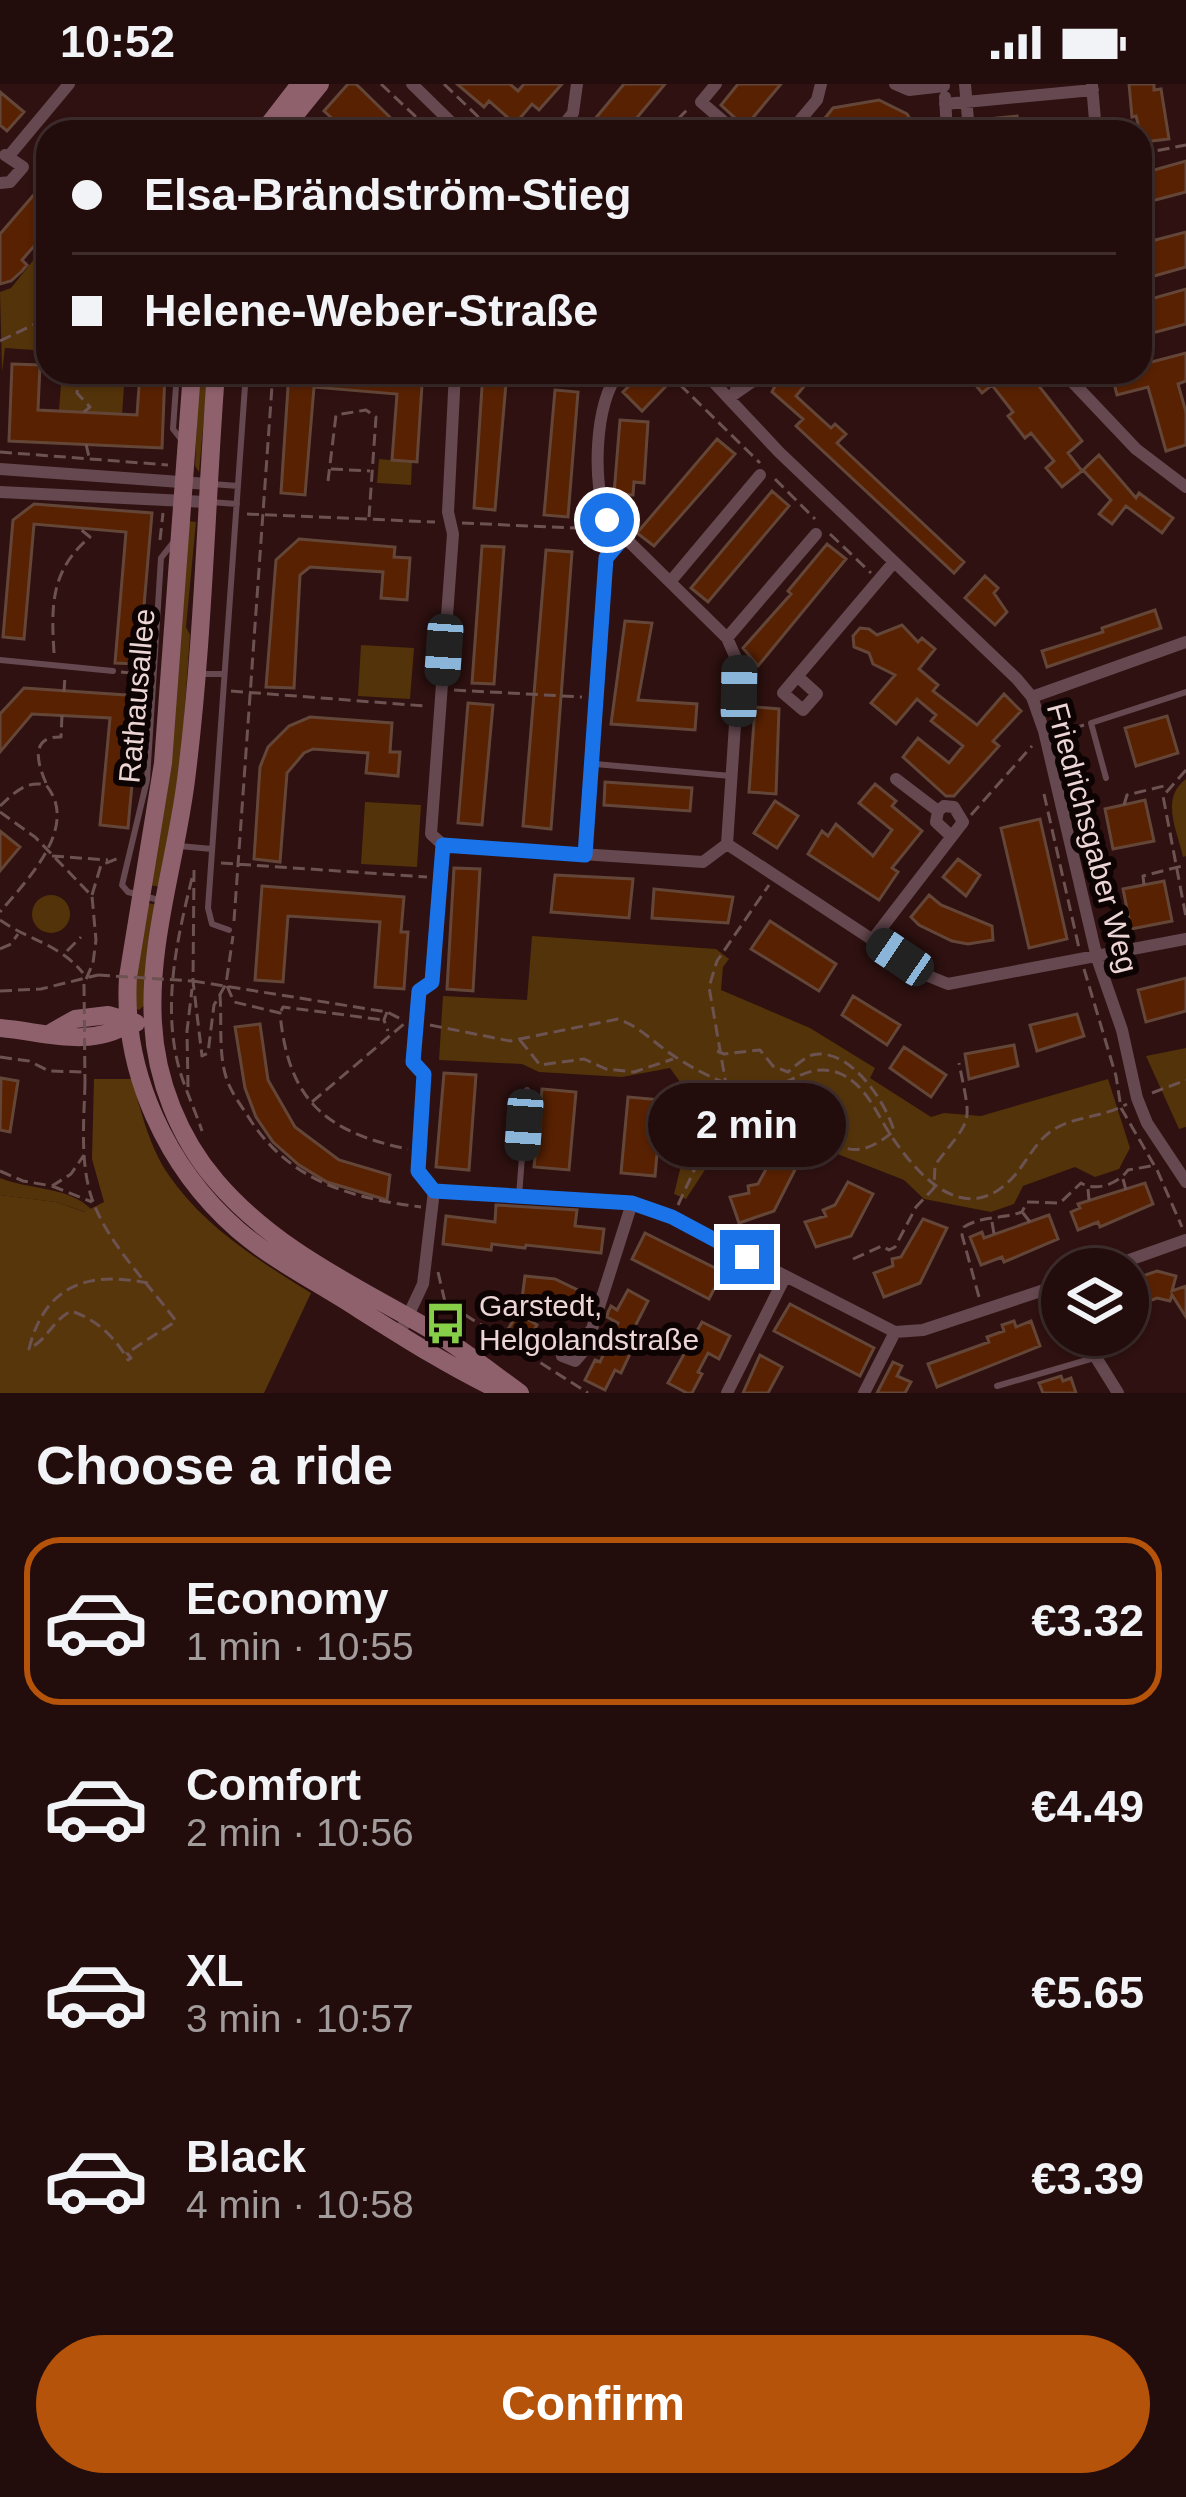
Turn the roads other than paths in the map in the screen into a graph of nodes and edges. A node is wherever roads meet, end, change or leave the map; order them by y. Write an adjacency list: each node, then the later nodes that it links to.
1 (69, 84): 23 (street)
2 (300, 84): 14 (main road)
3 (320, 84): 15 (main road)
4 (412, 84): 16 (street)
5 (577, 84): 17 (street)
6 (716, 84): 18 (street)
7 (821, 84): 19 (street)
8 (895, 84): 10 (street)
9 (964, 84): 12 (street)
10 (944, 85): 13 (street)
11 (1092, 87): 12 (street); 22 (street)
12 (966, 102): 13 (street); 21 (street)
13 (945, 104): 20 (street)
14 (272, 120)
15 (291, 120)
16 (449, 120)
17 (568, 120)
18 (722, 120)
19 (800, 120)
20 (946, 120)
21 (968, 120)
22 (1095, 120)
23 (3, 154): 24 (street)
24 (0, 183)
25 (176, 384): 36 (lane)
26 (191, 384): 36 (main road, Rathausallee)
27 (215, 384): 43 (main road, Rathausallee)
28 (245, 384): 39 (lane)
29 (454, 384): 67 (street)
30 (610, 384): 47 (street)
31 (716, 384): 35 (street, Friedrichsgaber Weg)
32 (735, 384): 35 (lane)
33 (749, 384): 35 (street)
34 (1074, 384): 40 (street)
35 (730, 398): 48 (street, Friedrichsgaber Weg)
36 (187, 447): 42 (main road, Rathausallee)
37 (0, 469): 42 (street)
38 (760, 475): 49 (street)
39 (238, 486): 43 (lane); 44 (lane)
40 (1186, 488)
41 (0, 492): 42 (street)
42 (186, 492): 43 (street); 45 (main road, Rathausallee)
43 (207, 493): 44 (lane); 54 (main road, Rathausallee)
44 (237, 504): 55 (lane)
45 (182, 534): 70 (main road, Rathausallee); 70 (lane)
46 (816, 534): 50 (street)
47 (624, 537): 49 (street); 59 (street)
48 (894, 562): 56 (street); 58 (street, Friedrichsgaber Weg)
49 (670, 583): 50 (street)
50 (727, 638): 60 (street)
51 (1186, 642): 58 (street)
52 (0, 660): 53 (lane)
53 (113, 671)
54 (194, 674): 55 (lane); 66 (main road, Rathausallee)
55 (224, 674): 68 (lane)
56 (797, 676)
57 (1186, 692): 61 (lane)
58 (1032, 697): 75 (street, Friedrichsgaber Weg)
59 (591, 764): 60 (lane); 69 (street)
60 (732, 776): 65 (street)
61 (1106, 778)
62 (896, 779): 63 (street)
63 (938, 811): 64 (street); 64 (street)
64 (952, 836): 73 (street)
65 (727, 844): 69 (street); 73 (street)
66 (176, 845): 68 (lane); 71 (main road, Rathausallee)
67 (443, 845): 69 (street); 81 (street)
68 (212, 849): 72 (lane)
69 (585, 855)
70 (140, 896): 71 (lane); 77 (main road, Rathausallee)
71 (166, 902): 76 (main road, Rathausallee)
72 (229, 931)
73 (873, 939): 75 (street)
74 (1186, 939): 75 (street)
75 (1097, 958): 80 (street, Friedrichsgaber Weg)
76 (152, 1022): 77 (main road); 88 (main road, Rathausallee)
77 (130, 1023): 78 (main road); 88 (main road, Rathausallee)
78 (0, 1028)
79 (527, 1090): 82 (lane)
80 (1186, 1182)
81 (434, 1191): 82 (street); 88 (street)
82 (519, 1196): 83 (street)
83 (632, 1203): 86 (street); 90 (street)
84 (1186, 1240): 85 (street)
85 (1149, 1253)
86 (784, 1276): 89 (street); 95 (street)
87 (1041, 1294): 89 (street)
88 (404, 1327): 93 (main road); 94 (main road)
89 (895, 1332): 96 (street)
90 (580, 1343)
91 (1094, 1358): 92 (lane); 97 (street)
92 (997, 1386)
93 (506, 1393)
94 (520, 1393)
95 (727, 1393)
96 (864, 1393)
97 (1118, 1393)

